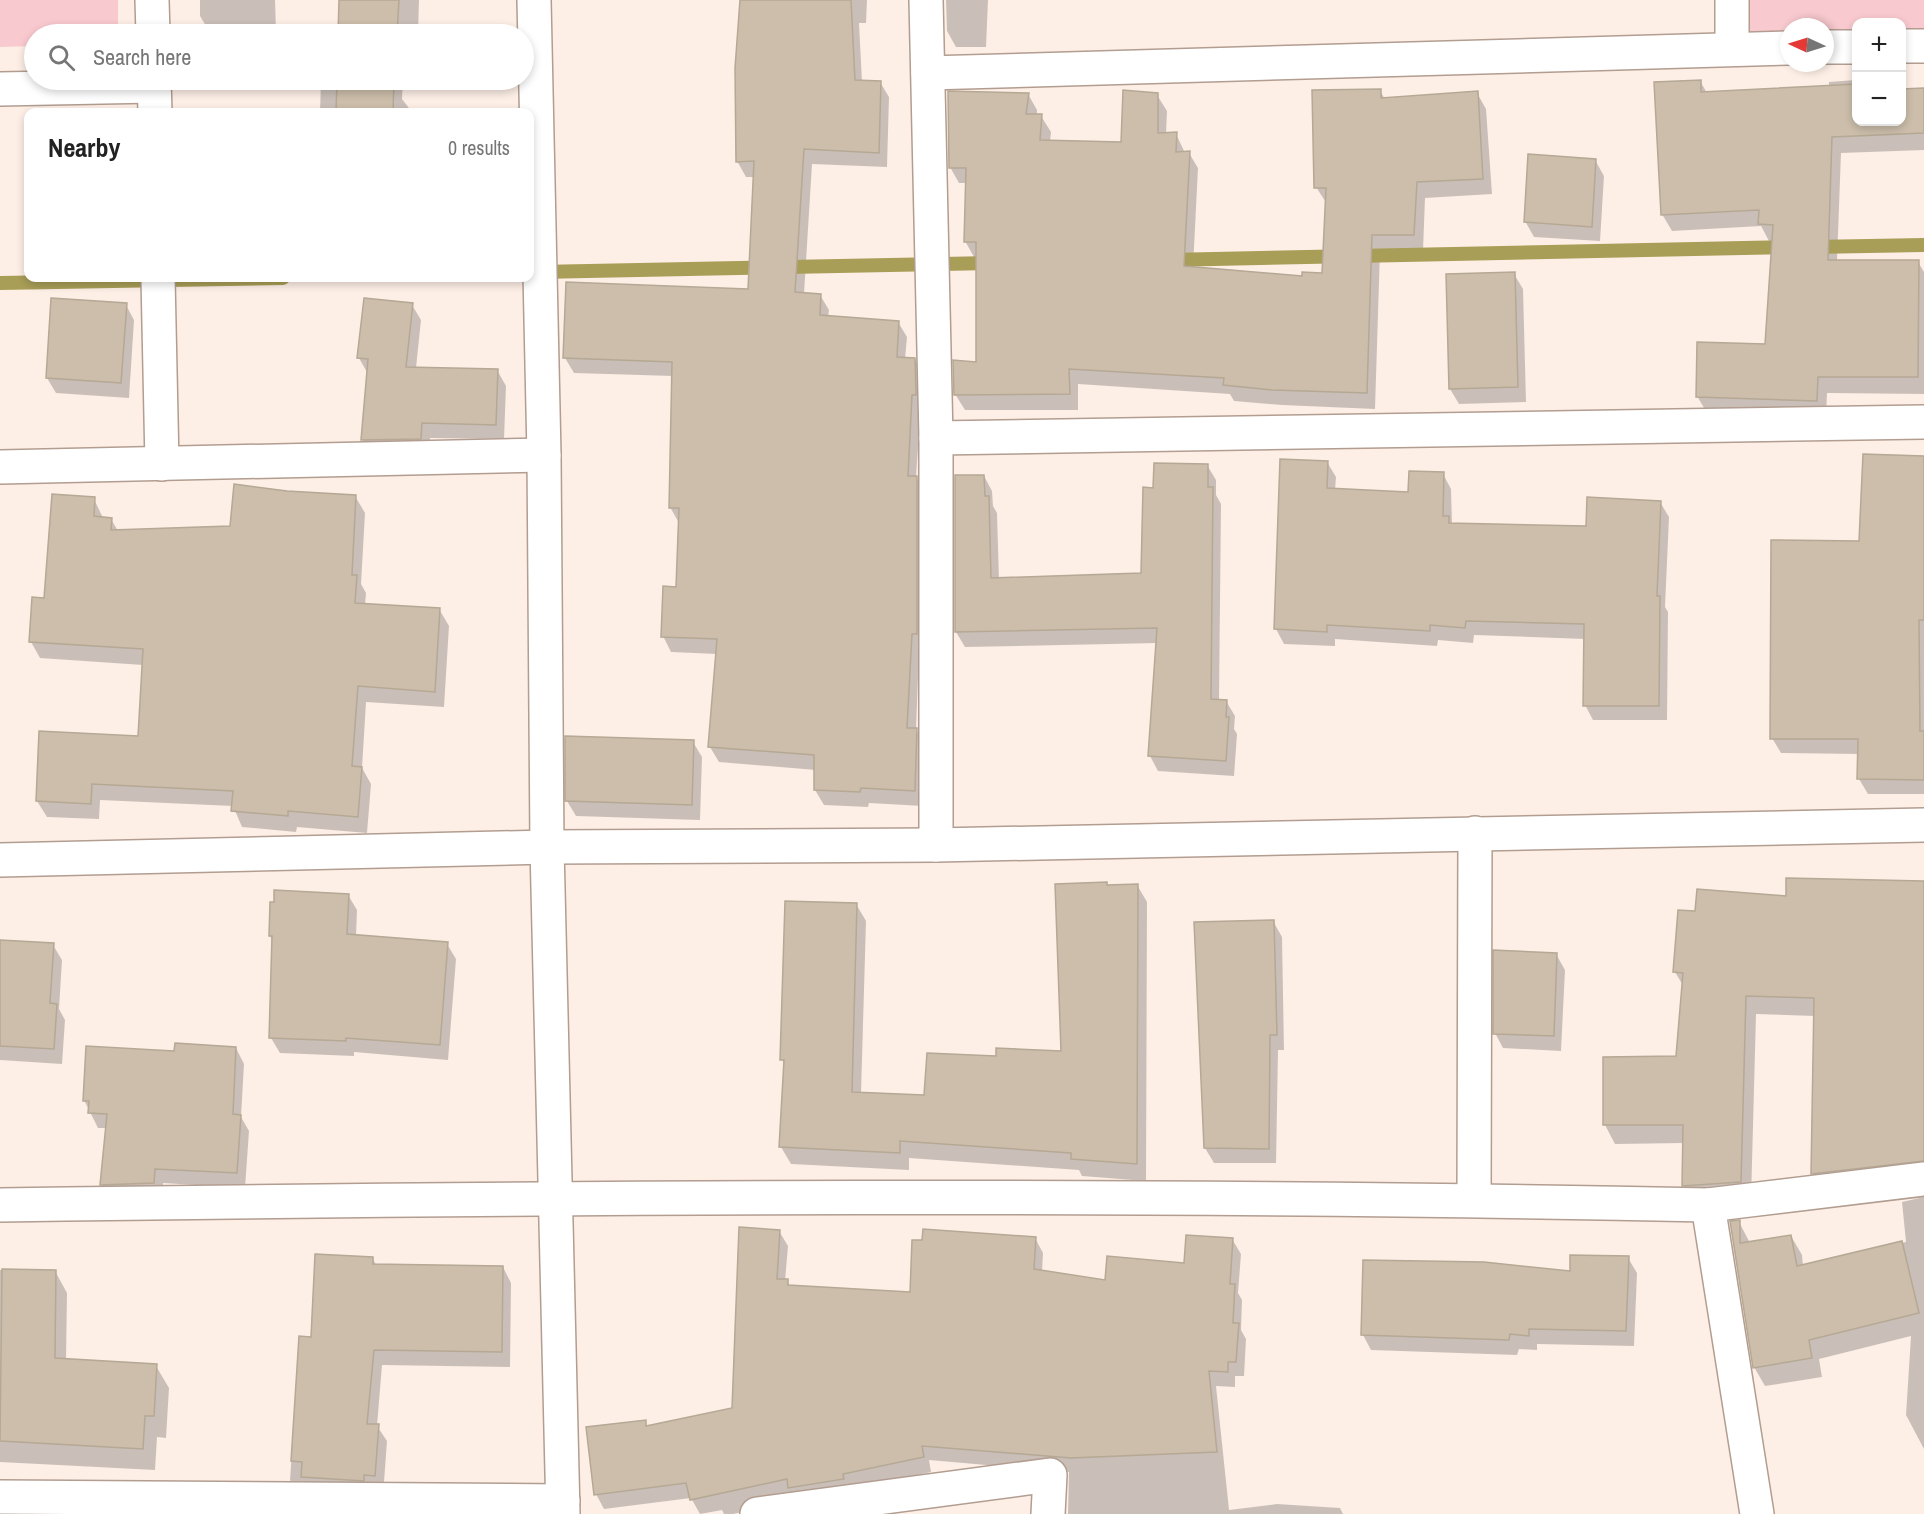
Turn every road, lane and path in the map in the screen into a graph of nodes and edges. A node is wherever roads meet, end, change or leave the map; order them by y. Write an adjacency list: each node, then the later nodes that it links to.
1 (153, 0): 5 (street)
2 (534, 0): 20 (street)
3 (926, 0): 12 (street)
4 (1732, 0): 10 (street)
5 (153, 24)
6 (1906, 46): 7 (street)
7 (1924, 46)
8 (1834, 47): 9 (street)
9 (1852, 47)
10 (1732, 48): 11 (street); 12 (street)
11 (1780, 48)
12 (928, 73): 19 (street)
13 (0, 89): 14 (street)
14 (24, 90)
15 (38, 90): 16 (street)
16 (154, 93)
17 (158, 282): 21 (street)
18 (1924, 422): 19 (street)
19 (936, 438): 25 (street)
20 (544, 454): 21 (street); 26 (street)
21 (162, 464): 22 (street)
22 (0, 467)
23 (1924, 825): 24 (street)
24 (1475, 833): 25 (street); 30 (street)
25 (936, 845): 26 (street)
26 (547, 847): 27 (street); 29 (street)
27 (0, 860)
28 (1924, 1179): 32 (street)
29 (556, 1197): 30 (street); 31 (street); 35 (street)
30 (1474, 1200): 32 (street)
31 (0, 1205)
32 (1708, 1205): 38 (street)
33 (0, 1497): 34 (street)
34 (62, 1506): 35 (street)
35 (563, 1507)
36 (757, 1514): 37 (street)
37 (1048, 1514)
38 (1757, 1514)

